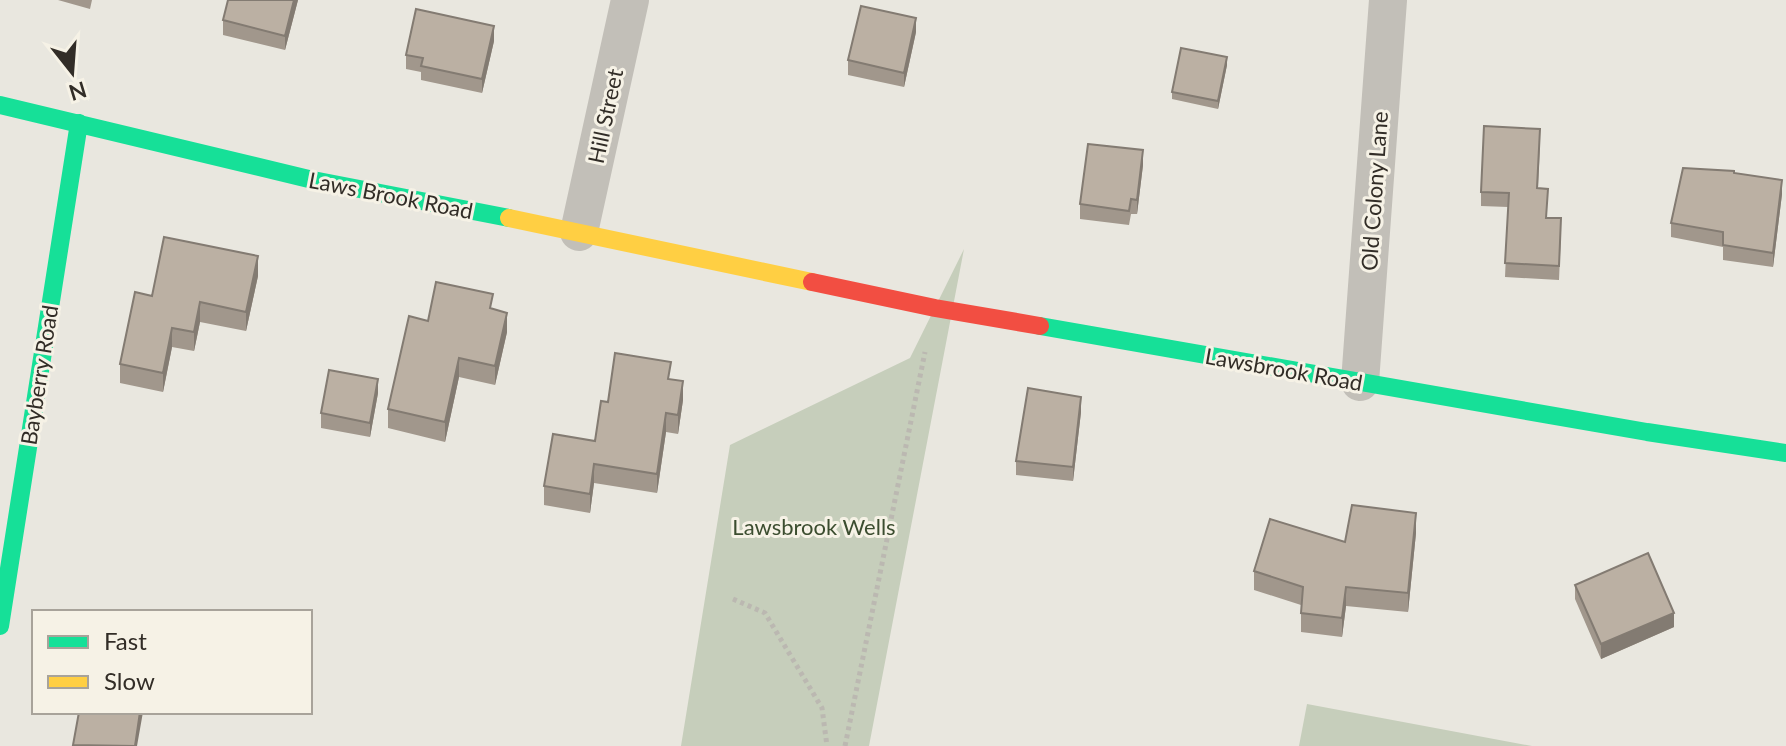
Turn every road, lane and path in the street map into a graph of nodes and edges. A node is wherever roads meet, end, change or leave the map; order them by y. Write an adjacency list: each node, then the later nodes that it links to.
1 (630, 0): 5 (street, Hill Street)
2 (1388, 0): 8 (street, Old Colony Lane)
3 (0, 105): 4 (street, Laws Brook Road)
4 (79, 123): 5 (street, Laws Brook Road); 11 (street, Bayberry Road)
5 (579, 232): 6 (street, Laws Brook Road)
6 (784, 277): 7 (street, Lawsbrook Road)
7 (935, 308): 8 (street, Lawsbrook Road); 13 (path)
8 (1360, 382): 9 (street, Lawsbrook Road)
9 (1786, 453)
10 (733, 599): 12 (path)
11 (0, 626)
12 (827, 746)
13 (845, 746)

